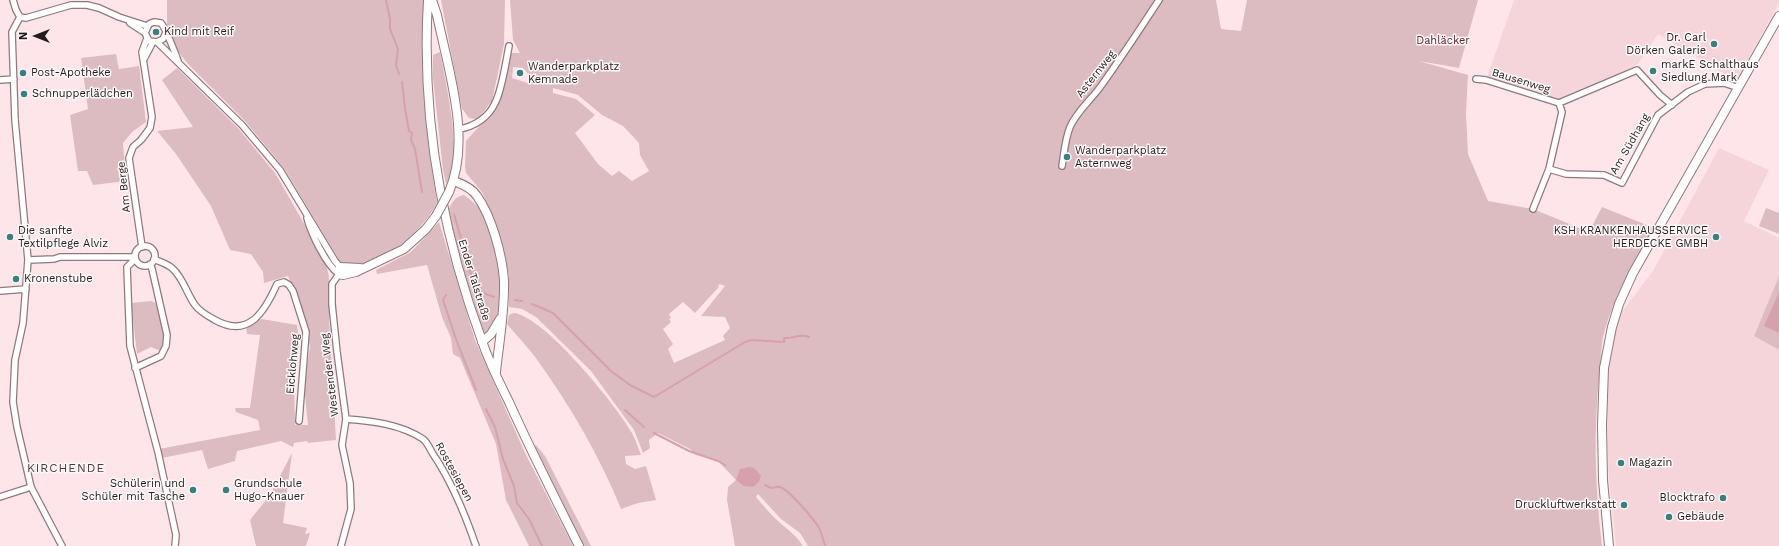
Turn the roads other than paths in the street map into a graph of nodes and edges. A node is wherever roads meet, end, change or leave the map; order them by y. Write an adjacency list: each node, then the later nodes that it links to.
1 (13, 0): 7 (street)
2 (428, 0): 36 (main road, Ender Talstraße)
3 (432, 0): 22 (main road)
4 (1159, 0): 23 (street, Asternweg)
5 (71, 3): 7 (street); 8 (street)
6 (1779, 16): 19 (main road)
7 (20, 17): 16 (street)
8 (119, 17): 9 (street); 11 (street)
9 (147, 26): 10 (street); 11 (street)
10 (166, 32): 12 (street); 15 (street)
11 (146, 36): 12 (street); 14 (street, Am Berge)
12 (155, 42): 14 (street); 15 (street)
13 (509, 46): 22 (street)
14 (143, 61): 27 (street, Am Berge)
15 (178, 62): 32 (street)
16 (14, 79): 18 (street); 30 (street)
17 (1476, 79): 20 (street, Bausenweg)
18 (0, 80)
19 (1739, 88): 21 (street); 48 (main road)
20 (1559, 103): 21 (street); 24 (street)
21 (1672, 105): 24 (street, Am Südhang)
22 (459, 129): 25 (main road)
23 (1062, 166)
24 (1549, 169): 26 (street)
25 (454, 181): 32 (main road, bridge); 35 (main road)
26 (1533, 209)
27 (142, 247): 28 (street); 29 (street)
28 (135, 258): 30 (street); 31 (street); 37 (street)
29 (154, 259): 31 (street); 40 (street, Eicklohweg)
30 (28, 260): 33 (street)
31 (150, 264): 37 (street)
32 (340, 270): 39 (street, Westender Weg)
33 (26, 289): 34 (street); 41 (street)
34 (0, 291)
35 (503, 312): 36 (main road); 38 (main road)
36 (482, 342): 38 (main road, Ender Talstraße)
37 (135, 368): 44 (street)
38 (495, 373): 47 (main road, Ender Talstraße)
39 (346, 419): 45 (street, Westender Weg); 46 (street, Rostesiepen)
40 (299, 421)
41 (31, 487): 42 (street); 43 (street)
42 (0, 497)
43 (62, 546)
44 (175, 546)
45 (341, 546)
46 (476, 546)
47 (579, 546)
48 (1609, 546)

